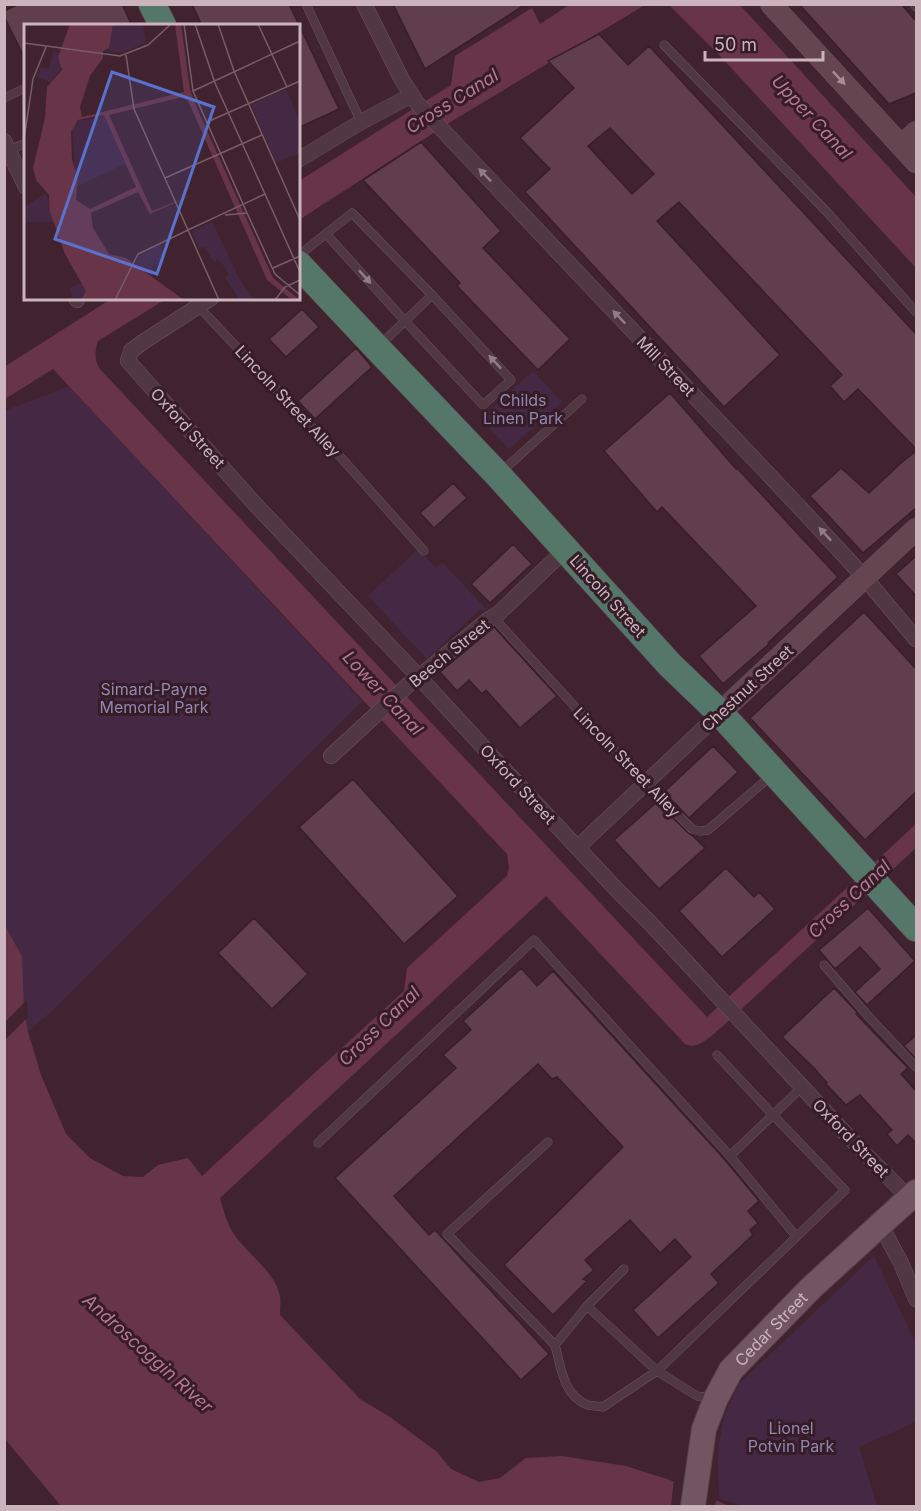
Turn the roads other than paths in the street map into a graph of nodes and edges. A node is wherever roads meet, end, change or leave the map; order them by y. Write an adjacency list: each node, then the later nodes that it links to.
1 (152, 4): 5 (highway)
2 (306, 4): 10 (lane)
3 (364, 4): 9 (street, Mill Street)
4 (771, 4): 11 (street, one-way to 11)
5 (162, 24)
6 (664, 45): 22 (lane)
7 (24, 89): 8 (lane)
8 (4, 98)
9 (415, 99): 10 (street); 30 (street, Mill Street, one-way to 9)
10 (361, 122): 14 (street)
11 (909, 139): 15 (street)
12 (24, 143): 13 (lane)
13 (7, 146): 16 (street)
14 (300, 159)
15 (916, 162)
16 (24, 184)
17 (326, 234): 18 (lane); 20 (lane); 23 (lane, one-way to 23)
18 (300, 254)
19 (300, 266): 24 (highway, Lincoln Street)
20 (432, 295): 23 (lane); 23 (lane, one-way to 20)
21 (205, 302): 29 (lane, Lincoln Street Alley); 33 (street, Oxford Street)
22 (916, 312)
23 (405, 321): 24 (lane)
24 (377, 348): 26 (highway, Lincoln Street)
25 (582, 399): 26 (lane)
26 (498, 475): 28 (highway, Lincoln Street)
27 (916, 529): 30 (street, Chestnut Street)
28 (566, 549): 31 (street, Beech Street); 34 (highway, Lincoln Street)
29 (424, 551)
30 (865, 578): 32 (street, Mill Street); 34 (street, Chestnut Street)
31 (493, 617): 33 (street, Beech Street); 37 (lane, Lincoln Street Alley)
32 (916, 639)
33 (413, 681): 35 (street, Beech Street); 38 (street, Oxford Street)
34 (720, 713): 36 (highway, Lincoln Street); 37 (street, Chestnut Street)
35 (331, 756)
36 (774, 774): 37 (lane, Lincoln Street Alley); 39 (highway, Lincoln Street)
37 (647, 782): 38 (street, Chestnut Street)
38 (578, 846): 43 (street, Oxford Street)
39 (916, 928)
40 (824, 965): 42 (lane)
41 (717, 1055): 44 (lane)
42 (916, 1067)
43 (802, 1087): 44 (lane); 48 (street, Oxford Street)
44 (773, 1115): 47 (lane); 50 (lane)
45 (548, 1142): 54 (lane)
46 (318, 1143): 47 (lane)
47 (730, 1156): 50 (lane)
48 (914, 1198): 49 (main road, Cedar Street)
49 (880, 1224): 52 (street); 56 (main road, Cedar Street)
50 (796, 1236): 55 (lane)
51 (624, 1269): 53 (lane)
52 (916, 1299)
53 (587, 1306): 54 (lane); 55 (lane)
54 (555, 1345): 55 (lane)
55 (657, 1371): 56 (lane)
56 (716, 1398): 57 (main road, Cedar Street)
57 (693, 1506)

